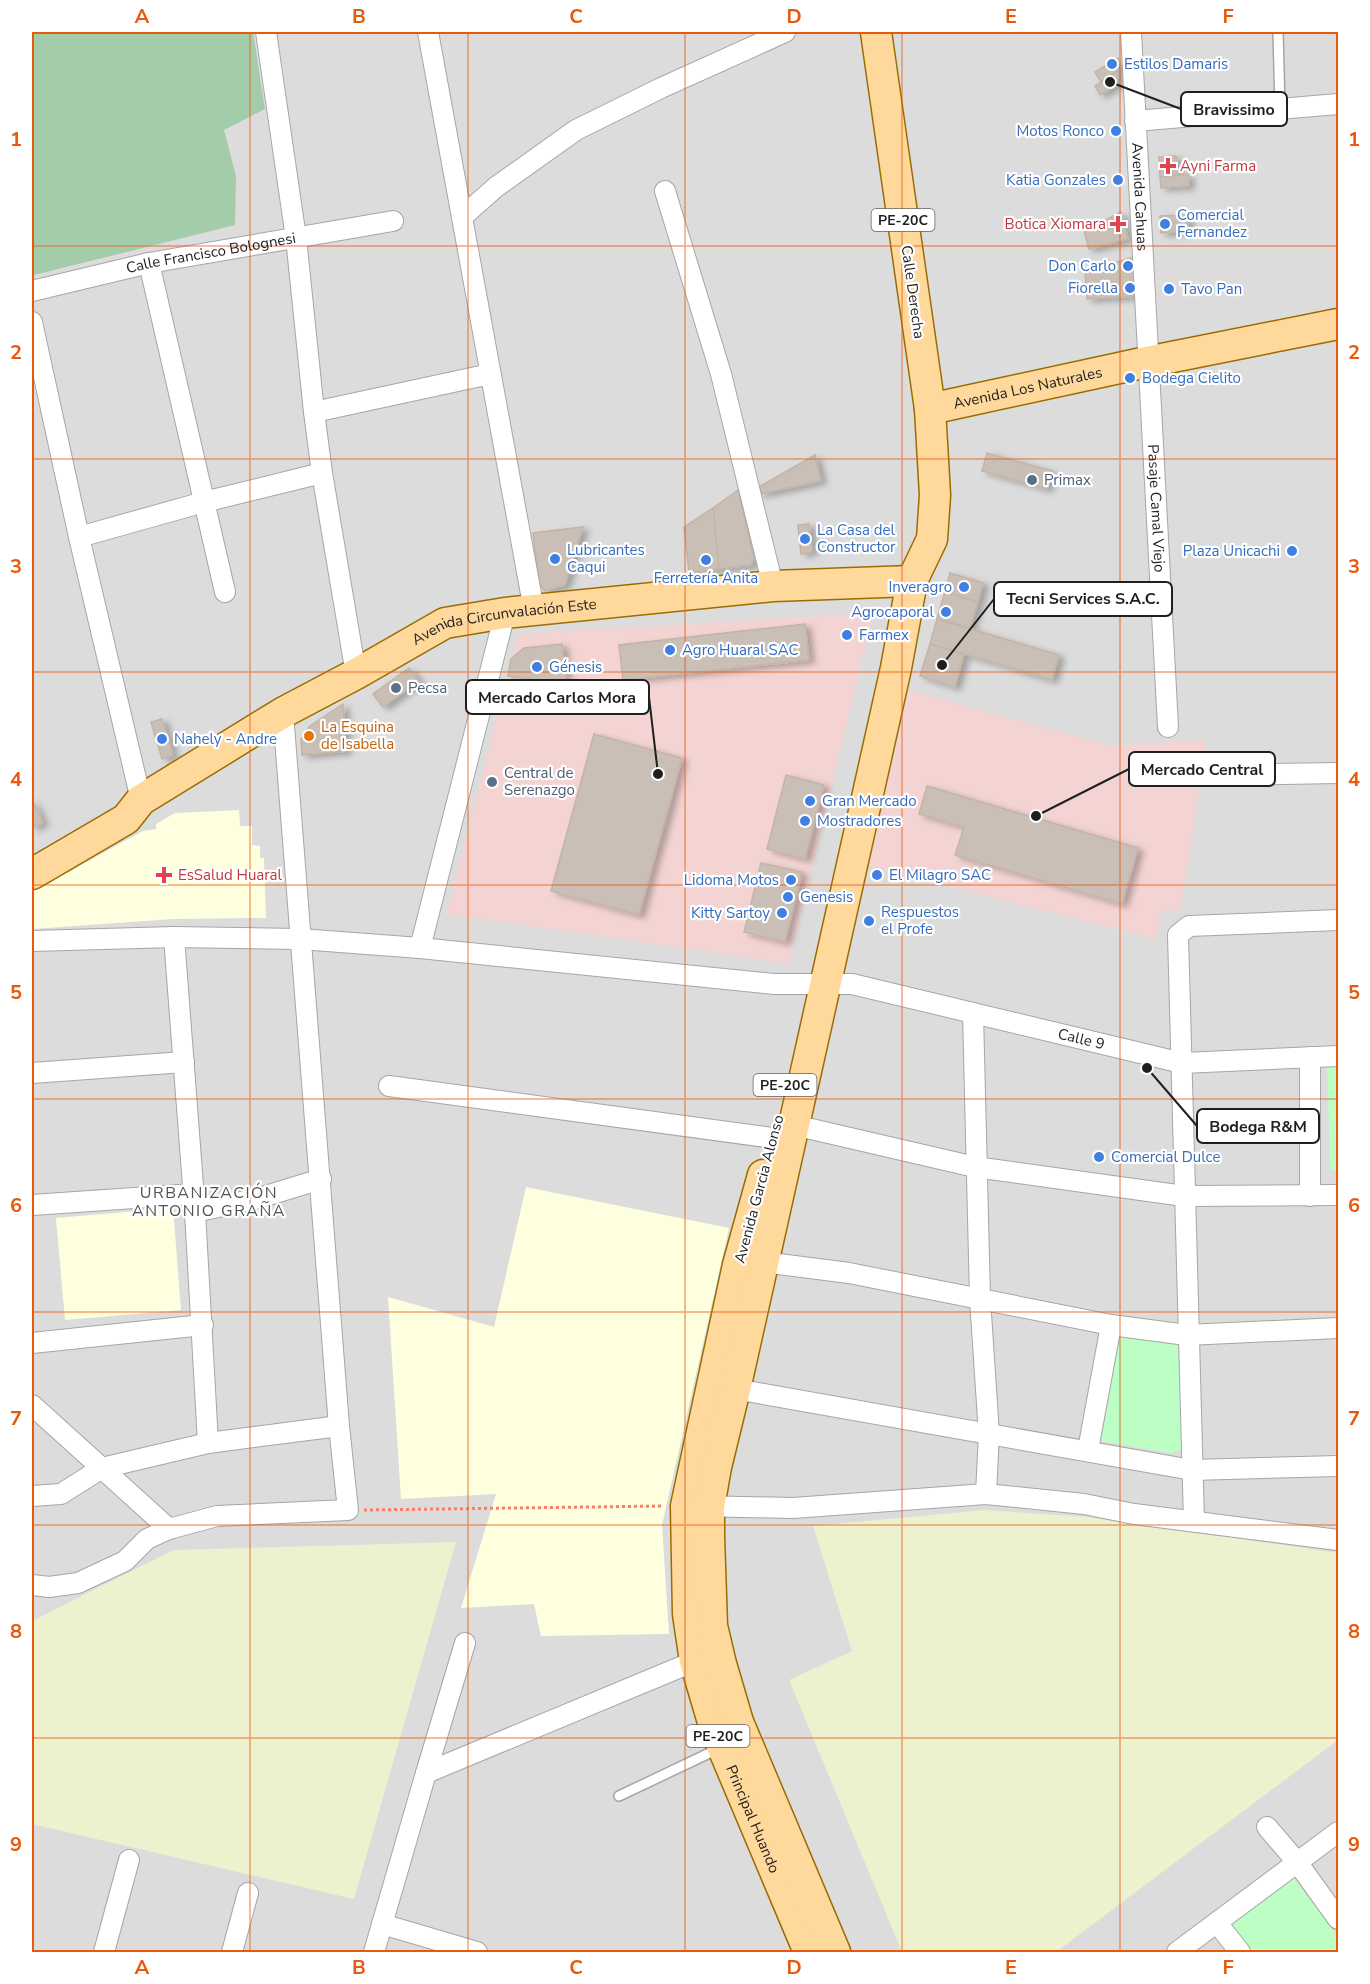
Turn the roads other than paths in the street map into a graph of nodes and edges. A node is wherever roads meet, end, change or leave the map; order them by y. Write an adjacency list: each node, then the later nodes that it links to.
1 (266, 32): 13 (street)
2 (428, 32): 11 (street)
3 (785, 32): 11 (street)
4 (876, 32): 20 (main road, Calle Derecha / PE-20C)
5 (1131, 32): 9 (street, Avenida Cahuas)
6 (1278, 32): 8 (lane)
7 (1338, 104): 8 (street)
8 (1280, 108): 9 (street)
9 (1135, 121): 18 (street, Avenida Cahuas)
10 (665, 191): 26 (street)
11 (462, 217): 19 (street)
12 (393, 221): 13 (street, Calle Francisco Bolognesi)
13 (296, 238): 14 (street, Calle Francisco Bolognesi); 21 (street)
14 (149, 263): 15 (street, Calle Francisco Bolognesi); 23 (street)
15 (32, 291)
16 (32, 322): 24 (street)
17 (1338, 324): 18 (main road, Avenida Los Naturales)
18 (1148, 362): 20 (main road, Avenida Los Naturales); 32 (street, Pasaje Camal Viejo)
19 (490, 374): 21 (street); 28 (street)
20 (930, 409): 25 (main road, Avenida Garcia Alonso / PE-20C)
21 (314, 412): 22 (street)
22 (322, 473): 23 (street); 30 (street)
23 (204, 502): 24 (street); 27 (street)
24 (79, 537): 35 (street)
25 (912, 581): 26 (main road, Avenida Circunvalación Este); 43 (main road, Avenida Garcia Alonso / PE-20C)
26 (773, 586): 28 (main road, Avenida Circunvalación Este)
27 (225, 592)
28 (534, 610): 29 (main road, Avenida Circunvalación Este)
29 (505, 613): 30 (main road, Avenida Circunvalación Este); 42 (street)
30 (356, 674): 31 (main road, Avenida Circunvalación Este)
31 (283, 713): 35 (main road, Avenida Circunvalación Este); 40 (street)
32 (1168, 727)
33 (1338, 772): 34 (street)
34 (1217, 775)
35 (141, 800): 36 (main road, Avenida Circunvalación Este); 37 (main road, Avenida Circunvalación Este)
36 (32, 853)
37 (32, 874)
38 (1338, 920): 48 (street)
39 (174, 937): 40 (street, Calle 9); 41 (street, Calle 9); 47 (street)
40 (300, 939): 42 (street, Calle 9); 53 (street)
41 (32, 941)
42 (420, 948): 43 (street, Calle 9)
43 (816, 983): 44 (street, Calle 9); 51 (main road, Avenida Garcia Alonso / PE-20C)
44 (973, 1013): 48 (street, Calle 9); 52 (street)
45 (1338, 1056): 46 (street, Calle 9)
46 (1310, 1057): 48 (street, Calle 9); 56 (street)
47 (184, 1062): 49 (street); 57 (street)
48 (1182, 1063): 55 (street)
49 (32, 1073)
50 (389, 1086): 51 (street)
51 (783, 1132): 52 (street); 59 (main road, Avenida Garcia Alonso / PE-20C)
52 (975, 1167): 55 (street); 60 (street)
53 (321, 1179): 57 (street); 68 (street)
54 (1338, 1195): 56 (street)
55 (1184, 1196): 56 (street); 64 (street)
56 (1310, 1196)
57 (194, 1203): 58 (street); 61 (street)
58 (32, 1205)
59 (751, 1263): 60 (street); 66 (main road, Avenida Garcia Alonso / PE-20C)
60 (980, 1299): 62 (street); 69 (street)
61 (202, 1325): 65 (street); 70 (street)
62 (1111, 1325): 64 (street); 71 (street)
63 (1338, 1328): 64 (street)
64 (1187, 1335): 74 (street)
65 (32, 1342)
66 (724, 1387): 69 (street); 77 (main road, Avenida Garcia Alonso / PE-20C)
67 (32, 1405): 73 (street)
68 (339, 1426): 70 (street); 79 (street)
69 (989, 1434): 71 (street); 75 (street)
70 (208, 1443): 73 (street)
71 (1088, 1450): 74 (street)
72 (1338, 1466): 74 (street)
73 (102, 1468): 76 (street); 79 (street)
74 (1192, 1470): 78 (street)
75 (986, 1494): 77 (street); 78 (street)
76 (32, 1496)
77 (698, 1506): 83 (main road, Principal Huando / PE-20C); 100 (main road, Principal Huando / PE-20C)
78 (1194, 1522): 80 (street)
79 (169, 1529): 81 (street)
80 (1338, 1540)
81 (32, 1585)
82 (465, 1643): 85 (street)
83 (695, 1661): 84 (main road, Principal Huando / PE-20C); 85 (street)
84 (722, 1747): 86 (lane); 99 (main road, Principal Huando / PE-20C)
85 (426, 1773): 94 (street)
86 (618, 1796)
87 (1267, 1827): 90 (street)
88 (1338, 1832): 90 (street)
89 (129, 1860): 95 (street)
90 (1297, 1862): 92 (street); 93 (street)
91 (248, 1893): 96 (street)
92 (1338, 1919)
93 (1217, 1923): 101 (street); 102 (street)
94 (382, 1924): 97 (street); 98 (street)
95 (104, 1953)
96 (232, 1953)
97 (374, 1953)
98 (477, 1953)
99 (809, 1953)
100 (835, 1953)
101 (1177, 1953)
102 (1240, 1953)

